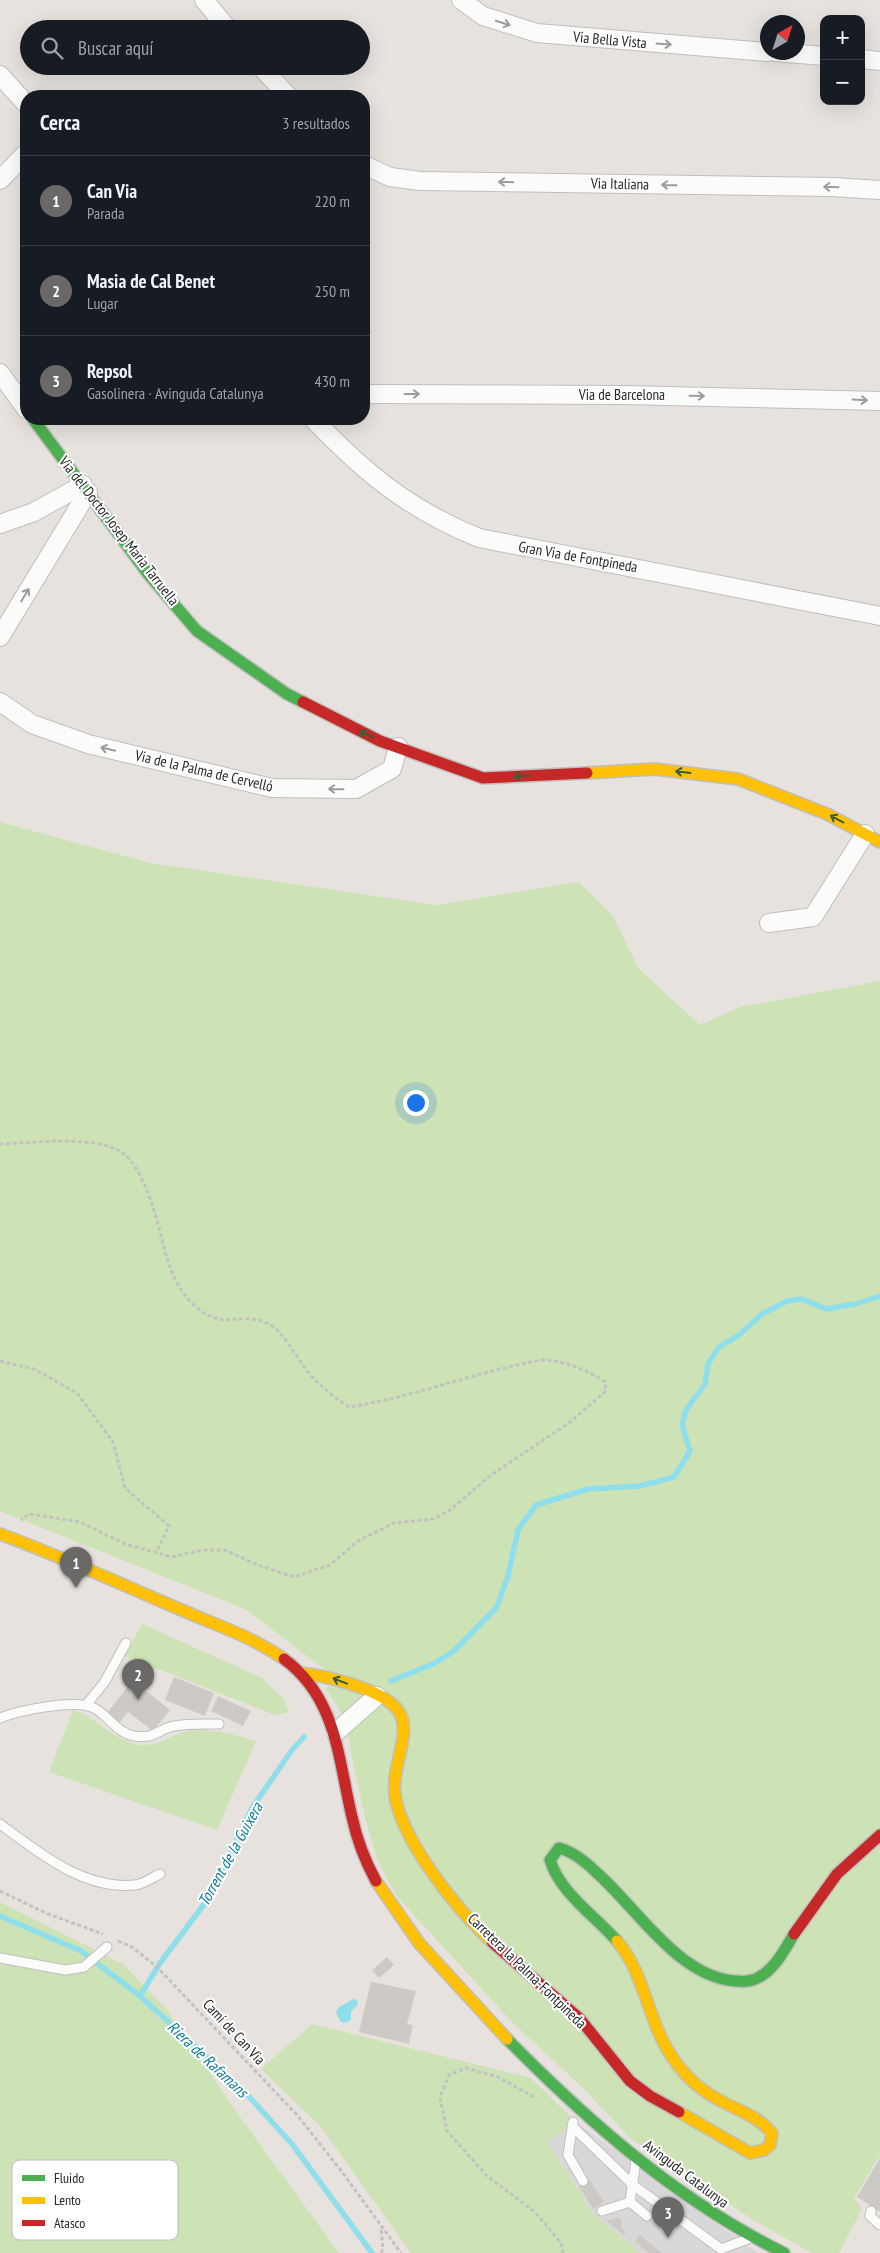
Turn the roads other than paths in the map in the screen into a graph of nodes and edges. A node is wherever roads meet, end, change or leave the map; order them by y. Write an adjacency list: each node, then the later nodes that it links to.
1 (204, 0): 3 (street)
2 (461, 0): 4 (street, Via Bella Vista, one-way to 4)
3 (221, 20)
4 (760, 51)
5 (805, 54): 6 (street)
6 (820, 56)
7 (865, 59): 8 (street)
8 (880, 61)
9 (0, 75): 12 (street)
10 (268, 75): 11 (street)
11 (282, 90)
12 (20, 97)
13 (20, 159): 15 (street)
14 (370, 168): 16 (street, Via Italiana, one-way to 14)
15 (0, 180)
16 (880, 190)
17 (0, 373): 19 (street)
18 (370, 394): 20 (street, Via de Barcelona, one-way to 20)
19 (20, 401)
20 (880, 401)
21 (37, 425): 23 (street, Via del Doctor Josep Maria Tarruella)
22 (319, 425): 25 (street, Gran Via de Fontpineda)
23 (85, 489): 24 (street); 26 (street, one-way to 23); 28 (street, Via del Doctor Josep Maria Tarruella, one-way to 23)
24 (0, 524)
25 (880, 616)
26 (0, 637)
27 (0, 702): 28 (street, Via de la Palma de Cervelló, one-way to 27)
28 (398, 747): 29 (street, Via del Doctor Josep Maria Tarruella, one-way to 28)
29 (872, 838): 30 (street)
30 (769, 923)
31 (2, 1534): 33 (street, Avinguda Catalunya)
32 (126, 1643): 35 (lane)
33 (301, 1673): 34 (street, Carretera la Palma-Fontpineda, one-way to 33); 38 (street, Avinguda Catalunya)
34 (377, 1696): 38 (street); 40 (street, Carretera la Palma-Fontpineda)
35 (86, 1705): 36 (lane); 37 (lane)
36 (0, 1718)
37 (219, 1724)
38 (336, 1732): 44 (street, Avinguda Catalunya)
39 (0, 1824): 41 (lane)
40 (880, 1835)
41 (160, 1874)
42 (107, 1947): 43 (lane)
43 (0, 1958)
44 (578, 2107): 45 (lane); 46 (street, Avinguda Catalunya)
45 (572, 2126): 47 (lane); 48 (lane)
46 (636, 2157): 48 (lane); 54 (street, Avinguda Catalunya)
47 (584, 2181)
48 (632, 2185): 49 (lane); 55 (lane)
49 (630, 2202): 50 (lane); 52 (lane)
50 (602, 2211)
51 (871, 2211): 53 (lane)
52 (647, 2216)
53 (880, 2225)
54 (750, 2238): 55 (lane); 56 (street, Avinguda Catalunya)
55 (717, 2251)
56 (784, 2253)

